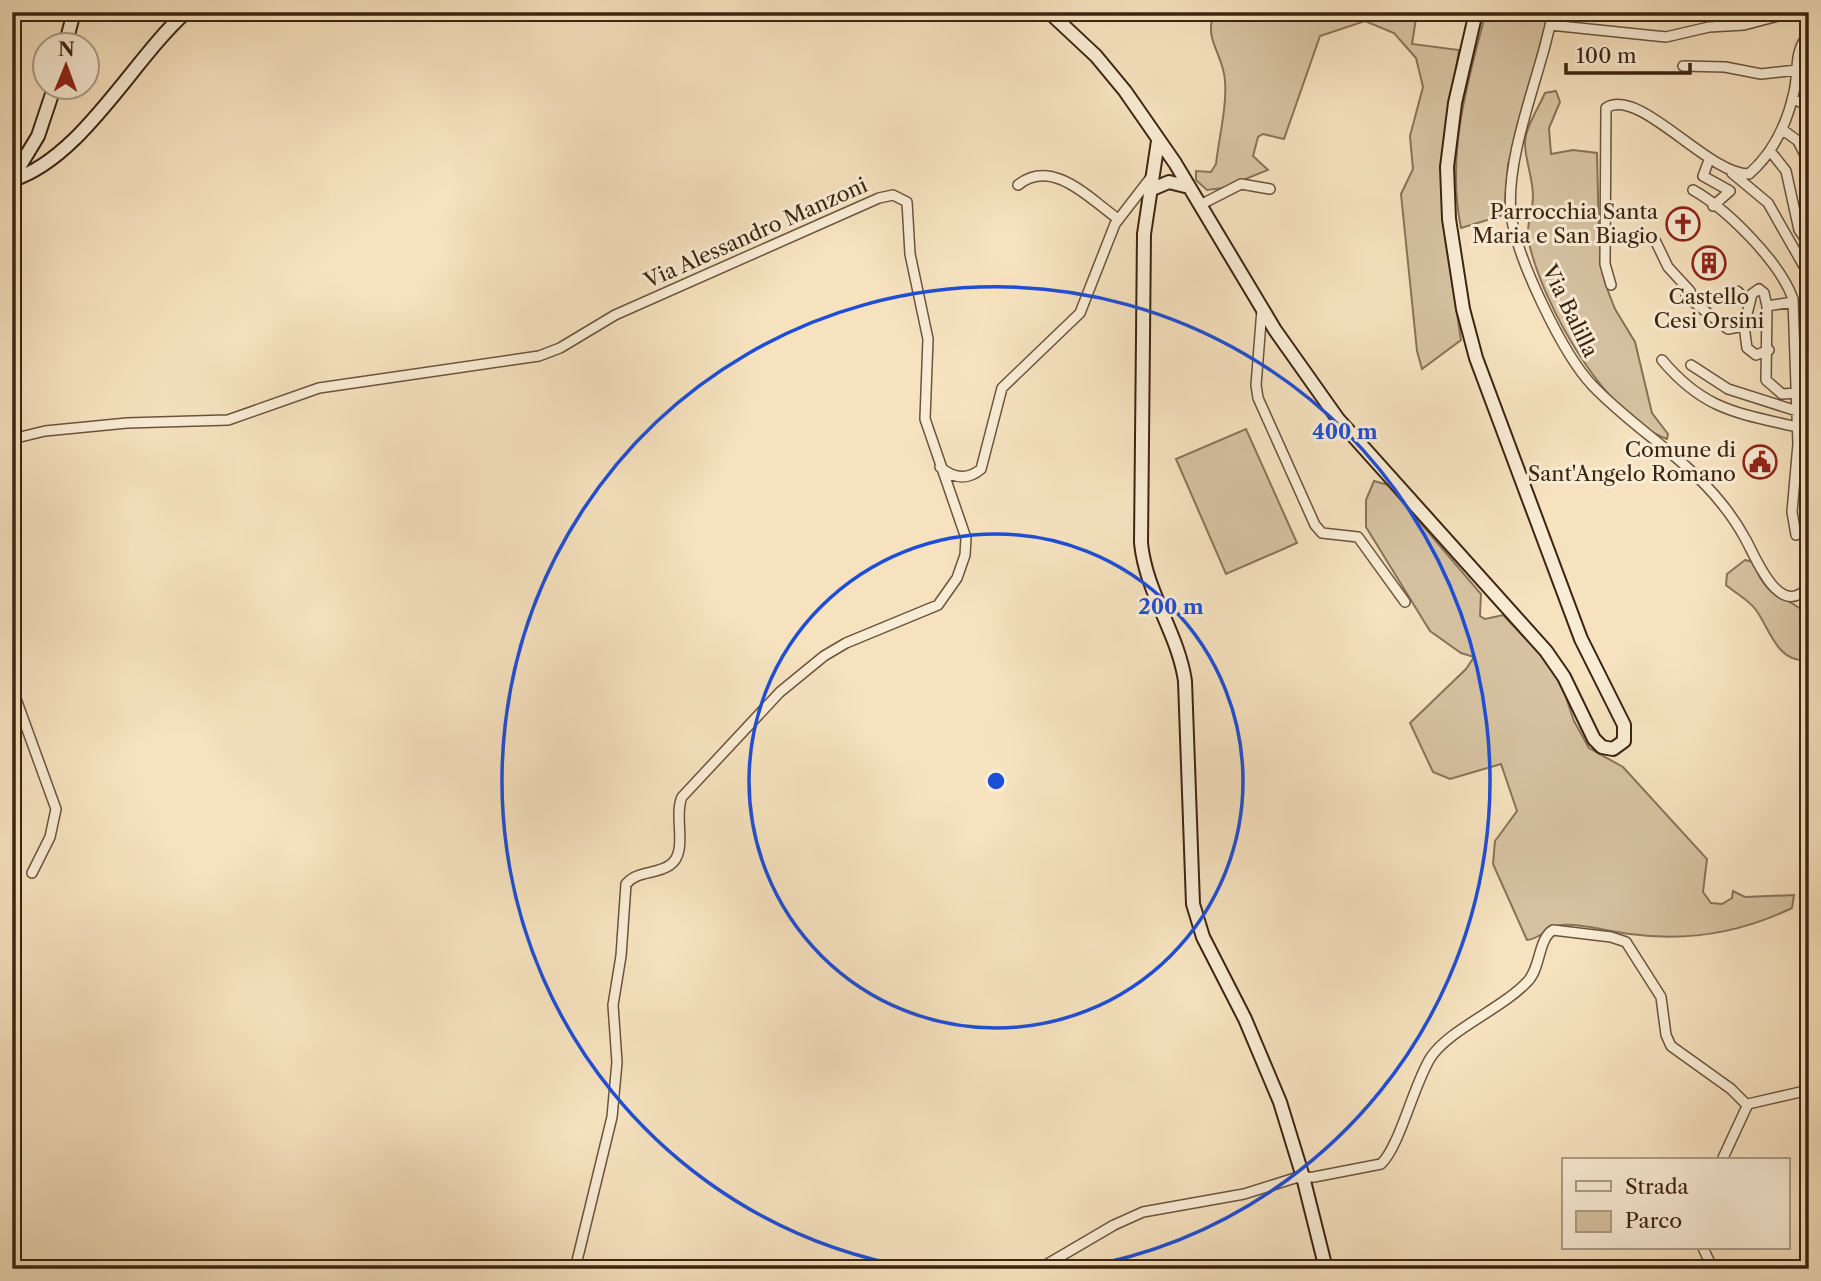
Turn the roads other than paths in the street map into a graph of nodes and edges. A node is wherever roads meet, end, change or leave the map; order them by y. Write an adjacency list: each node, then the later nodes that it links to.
1 (74, 12): 8 (street)
2 (186, 12): 23 (street)
3 (1049, 12): 16 (street)
4 (1476, 12): 40 (street)
5 (1555, 12): 7 (street)
6 (1793, 12): 7 (street)
7 (1550, 25): 55 (street, Via Balilla)
8 (69, 32)
9 (1809, 34): 11 (street)
10 (1683, 66): 11 (street)
11 (1797, 70): 12 (street)
12 (1792, 99): 14 (street); 15 (street)
13 (49, 102): 23 (street)
14 (1809, 105)
15 (1783, 130): 17 (street); 19 (street)
16 (1157, 141): 20 (street); 21 (street)
17 (1771, 152): 22 (street); 33 (street)
18 (1709, 160): 22 (street); 30 (street); 35 (street)
19 (1809, 163)
20 (1155, 170): 21 (street); 25 (street); 27 (street); 31 (street)
21 (1180, 170): 25 (street)
22 (1731, 172): 34 (street)
23 (12, 179)
24 (1018, 185): 31 (street)
25 (1189, 187): 27 (street); 29 (street)
26 (1270, 189): 29 (street)
27 (1150, 190): 62 (street)
28 (1693, 190): 30 (street)
29 (1200, 205): 40 (street)
30 (1713, 206): 37 (street)
31 (1118, 219): 51 (street)
32 (1653, 236): 41 (street)
33 (1809, 244)
34 (1809, 275)
35 (1611, 285)
36 (1737, 291): 38 (street)
37 (1793, 302): 39 (street); 45 (street)
38 (1750, 303): 39 (street); 41 (street)
39 (1767, 306): 42 (street)
40 (1263, 307): 56 (street)
41 (1744, 326): 42 (street)
42 (1769, 350): 45 (street)
43 (1662, 360): 47 (street)
44 (1691, 365): 46 (street)
45 (1797, 393): 46 (street)
46 (1797, 411): 47 (street)
47 (1797, 427): 50 (street)
48 (12, 439): 51 (street, Via Alessandro Manzoni)
49 (1809, 441): 50 (street)
50 (1798, 452): 52 (street)
51 (940, 467): 64 (street, Via Alessandro Manzoni)
52 (1796, 469): 53 (street); 54 (street)
53 (1809, 476)
54 (1796, 535)
55 (1809, 586)
56 (1405, 602)
57 (12, 688): 58 (street)
58 (32, 873)
59 (1809, 1090): 60 (street)
60 (1747, 1105): 61 (street); 62 (street)
61 (1723, 1158)
62 (1303, 1177): 65 (street); 66 (street)
63 (1704, 1250): 67 (street)
64 (575, 1269)
65 (1039, 1269)
66 (1326, 1269)
67 (1713, 1269)

